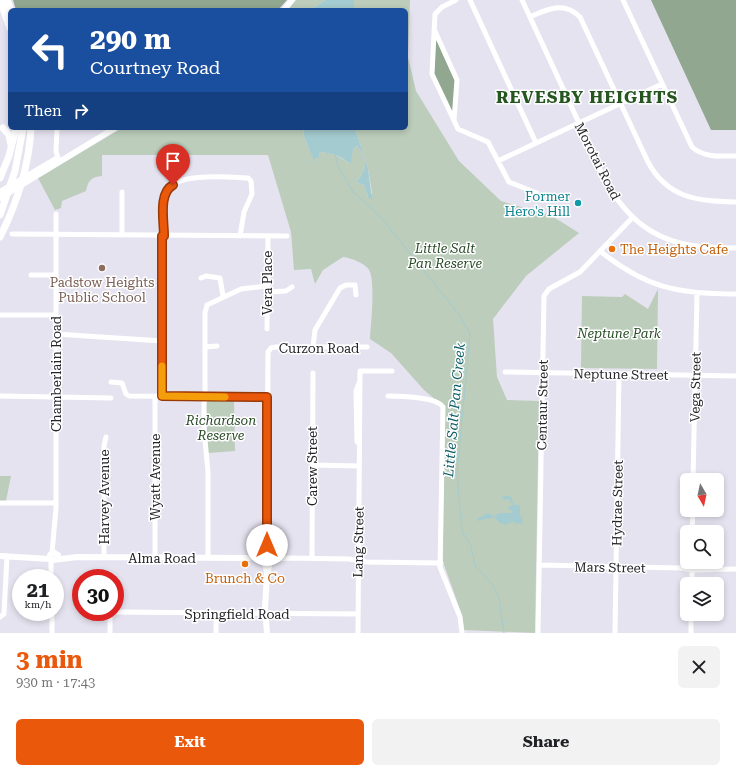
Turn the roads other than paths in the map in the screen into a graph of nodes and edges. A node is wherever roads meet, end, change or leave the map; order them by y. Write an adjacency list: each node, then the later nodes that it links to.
1 (0, 0): 9 (highway)
2 (292, 0): 7 (main road)
3 (456, 0): 10 (street)
4 (470, 0): 21 (street)
5 (522, 0): 8 (street, Morotai Road)
6 (623, 0): 11 (street)
7 (286, 8)
8 (530, 17): 12 (street); 14 (street, Morotai Road)
9 (8, 22)
10 (433, 28): 13 (street); 13 (street)
11 (662, 84): 12 (street); 23 (street)
12 (621, 104): 14 (street); 32 (street)
13 (454, 121): 25 (street)
14 (579, 123): 21 (street); 37 (street, Morotai Road)
15 (4, 128): 22 (highway)
16 (16, 130): 22 (highway)
17 (23, 130): 28 (highway)
18 (30, 130): 33 (highway)
19 (56, 130): 24 (street)
20 (110, 130): 24 (main road)
21 (536, 143): 25 (street)
22 (9, 156): 26 (highway)
23 (736, 156)
24 (58, 160): 27 (main road); 31 (main road)
25 (498, 161): 30 (street)
26 (0, 178)
27 (0, 190)
28 (9, 190): 34 (highway); 36 (highway)
29 (122, 192): 41 (street)
30 (537, 192)
31 (0, 198)
32 (736, 202)
33 (13, 205): 38 (highway); 46 (highway)
34 (0, 209)
35 (56, 214): 40 (street, Chamberlain Road)
36 (0, 215)
37 (633, 217): 47 (street, Morotai Road); 48 (street, Centaur Street)
38 (0, 228)
39 (12, 234): 40 (street)
40 (56, 235): 41 (street); 50 (street, Chamberlain Road)
41 (122, 235): 42 (street)
42 (163, 236): 43 (street); 43 (street); 62 (street)
43 (240, 236): 44 (street)
44 (268, 236): 45 (street); 53 (street, Vera Place)
45 (287, 236)
46 (0, 238)
47 (736, 248)
48 (600, 251): 54 (street); 69 (street, Centaur Street)
49 (31, 275): 50 (street)
50 (56, 275): 59 (street, Chamberlain Road)
51 (200, 278): 57 (street)
52 (292, 287): 53 (street)
53 (268, 289): 57 (street); 60 (street, Vera Place)
54 (697, 294): 55 (street); 72 (street, Vega Street)
55 (736, 294)
56 (356, 295): 65 (street)
57 (223, 296): 64 (street)
58 (0, 315): 59 (street)
59 (56, 315): 61 (street, Chamberlain Road)
60 (267, 329)
61 (56, 334): 62 (street); 76 (street, Chamberlain Road)
62 (162, 340): 78 (street)
63 (217, 346): 64 (street)
64 (205, 347): 80 (street)
65 (313, 347): 66 (street, Curzon Road); 81 (street, Curzon Road)
66 (367, 348)
67 (392, 371): 85 (street, Lang Street)
68 (506, 372): 69 (street, Neptune Street)
69 (542, 372): 71 (street, Neptune Street); 98 (street, Centaur Street)
70 (313, 374): 84 (street, Carew Street)
71 (619, 374): 72 (street, Neptune Street); 99 (street, Hydrae Street)
72 (695, 375): 73 (street, Neptune Street); 86 (street, Vega Street)
73 (736, 376)
74 (111, 382): 77 (street)
75 (0, 396): 76 (street)
76 (56, 396): 82 (street); 88 (street, Chamberlain Road)
77 (155, 396): 78 (street); 92 (street, Wyatt Avenue)
78 (162, 396): 80 (street)
79 (388, 396): 97 (street)
80 (205, 397): 81 (street); 93 (street)
81 (267, 397): 94 (street)
82 (111, 398)
83 (106, 437): 91 (street, Harvey Avenue)
84 (312, 465): 85 (street); 95 (street, Carew Street)
85 (359, 466): 96 (street, Lang Street)
86 (693, 473)
87 (0, 503): 88 (street)
88 (56, 503): 90 (street, Chamberlain Road)
89 (3, 556): 90 (main road, Alma Road); 108 (street)
90 (54, 557): 91 (main road, Alma Road); 101 (street, Chamberlain Road)
91 (104, 557): 92 (main road, Alma Road)
92 (155, 558): 93 (main road, Alma Road)
93 (208, 558): 94 (main road, Alma Road)
94 (267, 558): 95 (street, Alma Road); 106 (main road)
95 (312, 558): 96 (street, Alma Road)
96 (358, 560): 97 (street); 107 (street, Lang Street)
97 (441, 563): 117 (street)
98 (540, 565): 99 (street, Mars Street); 118 (street, Centaur Street)
99 (616, 567): 100 (street, Mars Street); 119 (street, Hydrae Street)
100 (680, 568)
101 (52, 569)
102 (724, 569): 103 (street, Mars Street)
103 (736, 569)
104 (124, 612): 105 (street, Springfield Road)
105 (216, 614): 106 (street, Springfield Road); 114 (street)
106 (267, 614): 107 (street, Springfield Road); 115 (main road)
107 (358, 614): 116 (street, Lang Street)
108 (2, 618)
109 (52, 621): 112 (street)
110 (110, 621): 113 (street)
111 (691, 621): 120 (street)
112 (52, 633)
113 (110, 633)
114 (216, 633)
115 (267, 633)
116 (358, 633)
117 (462, 633)
118 (538, 633)
119 (614, 633)
120 (691, 633)

